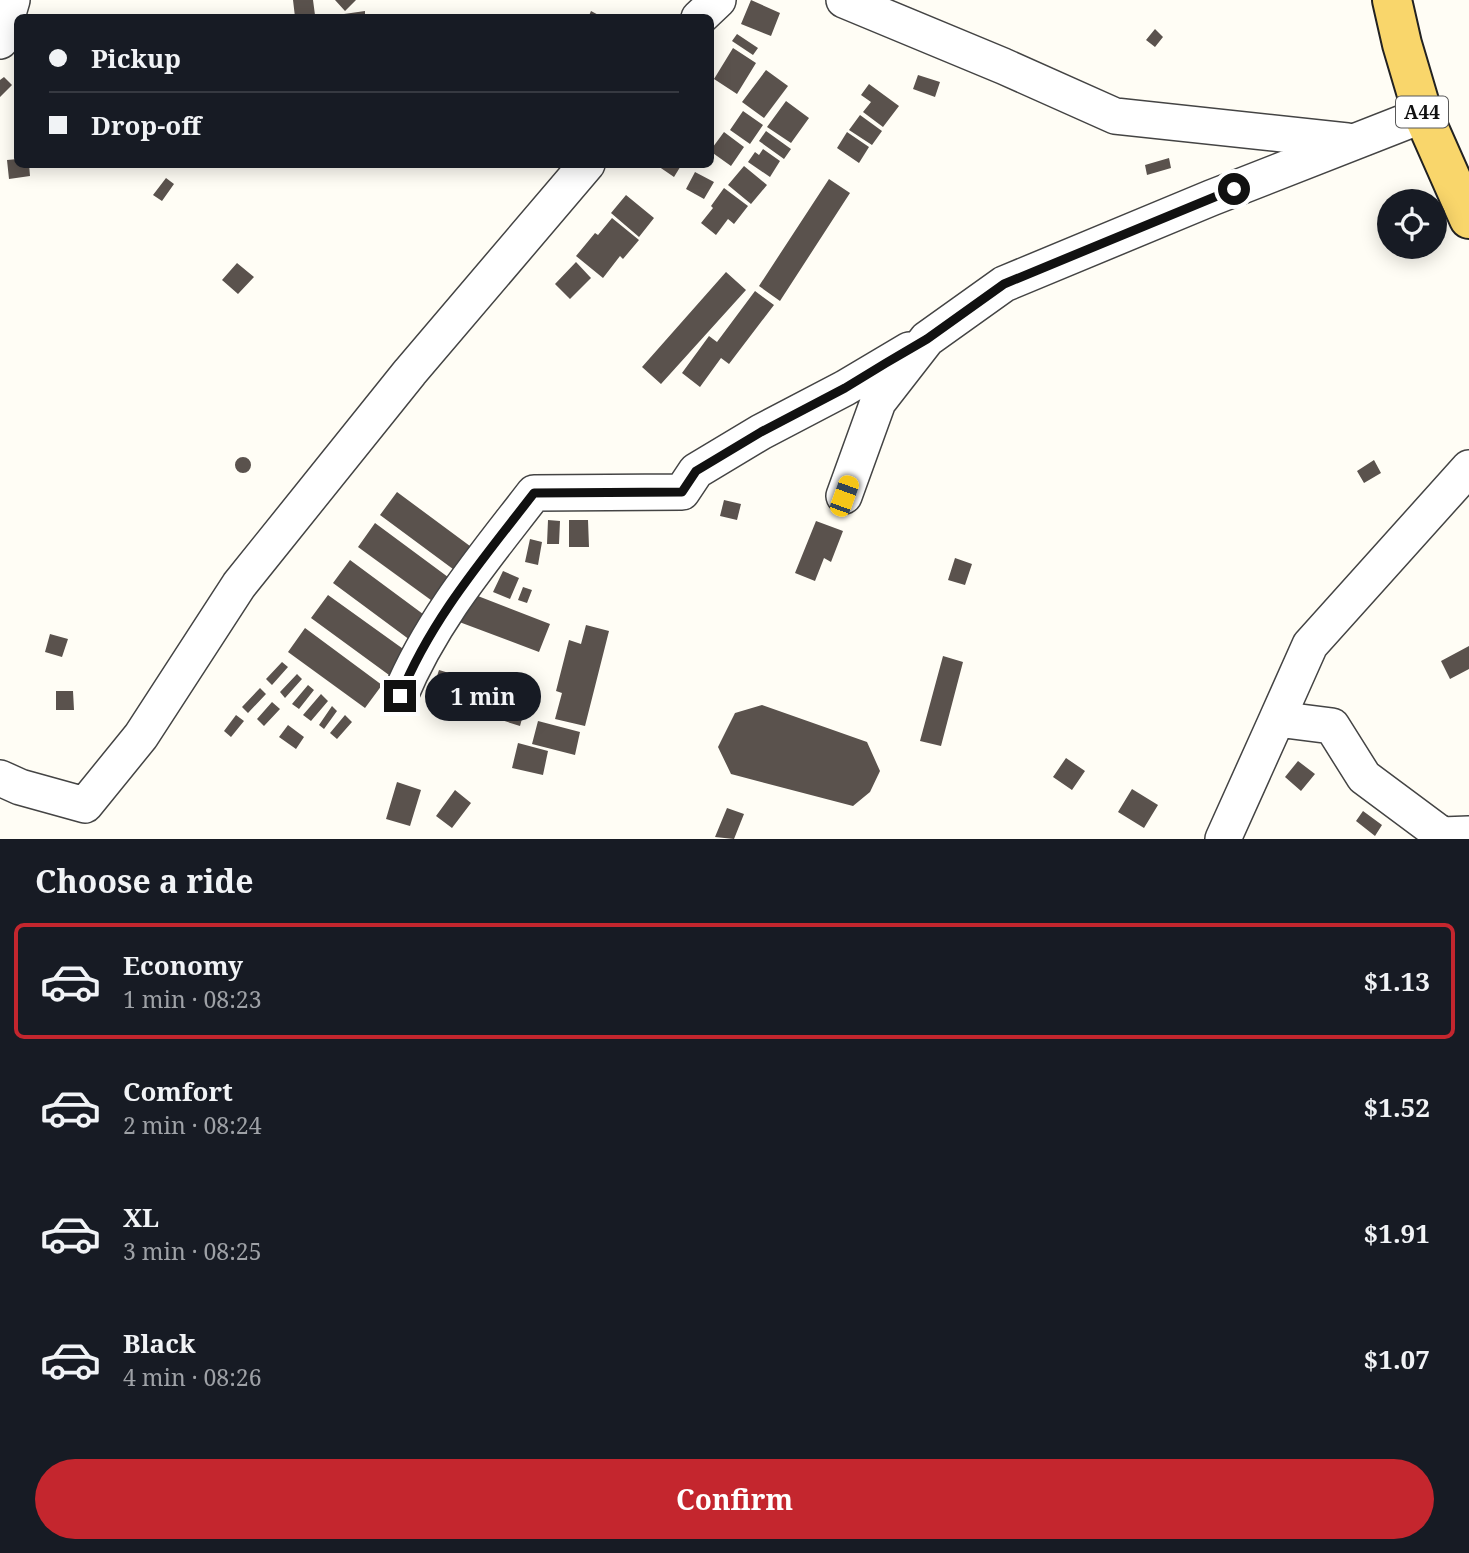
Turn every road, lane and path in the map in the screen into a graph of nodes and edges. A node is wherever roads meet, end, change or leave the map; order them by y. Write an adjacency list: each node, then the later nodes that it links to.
1 (12, 0): 6 (street)
2 (718, 0): 5 (street)
3 (844, 0): 8 (street)
4 (1392, 0): 7 (main road, A44)
5 (702, 14)
6 (0, 41)
7 (1423, 115): 8 (street); 9 (main road, A44)
8 (1354, 142): 12 (street)
9 (1457, 165): 11 (main road, A44)
10 (584, 168): 17 (street)
11 (1469, 219)
12 (927, 339): 14 (street); 15 (street)
13 (1469, 468): 16 (street)
14 (844, 496)
15 (400, 696)
16 (1277, 719): 18 (street); 19 (street)
17 (0, 778)
18 (1469, 834)
19 (1223, 839)

